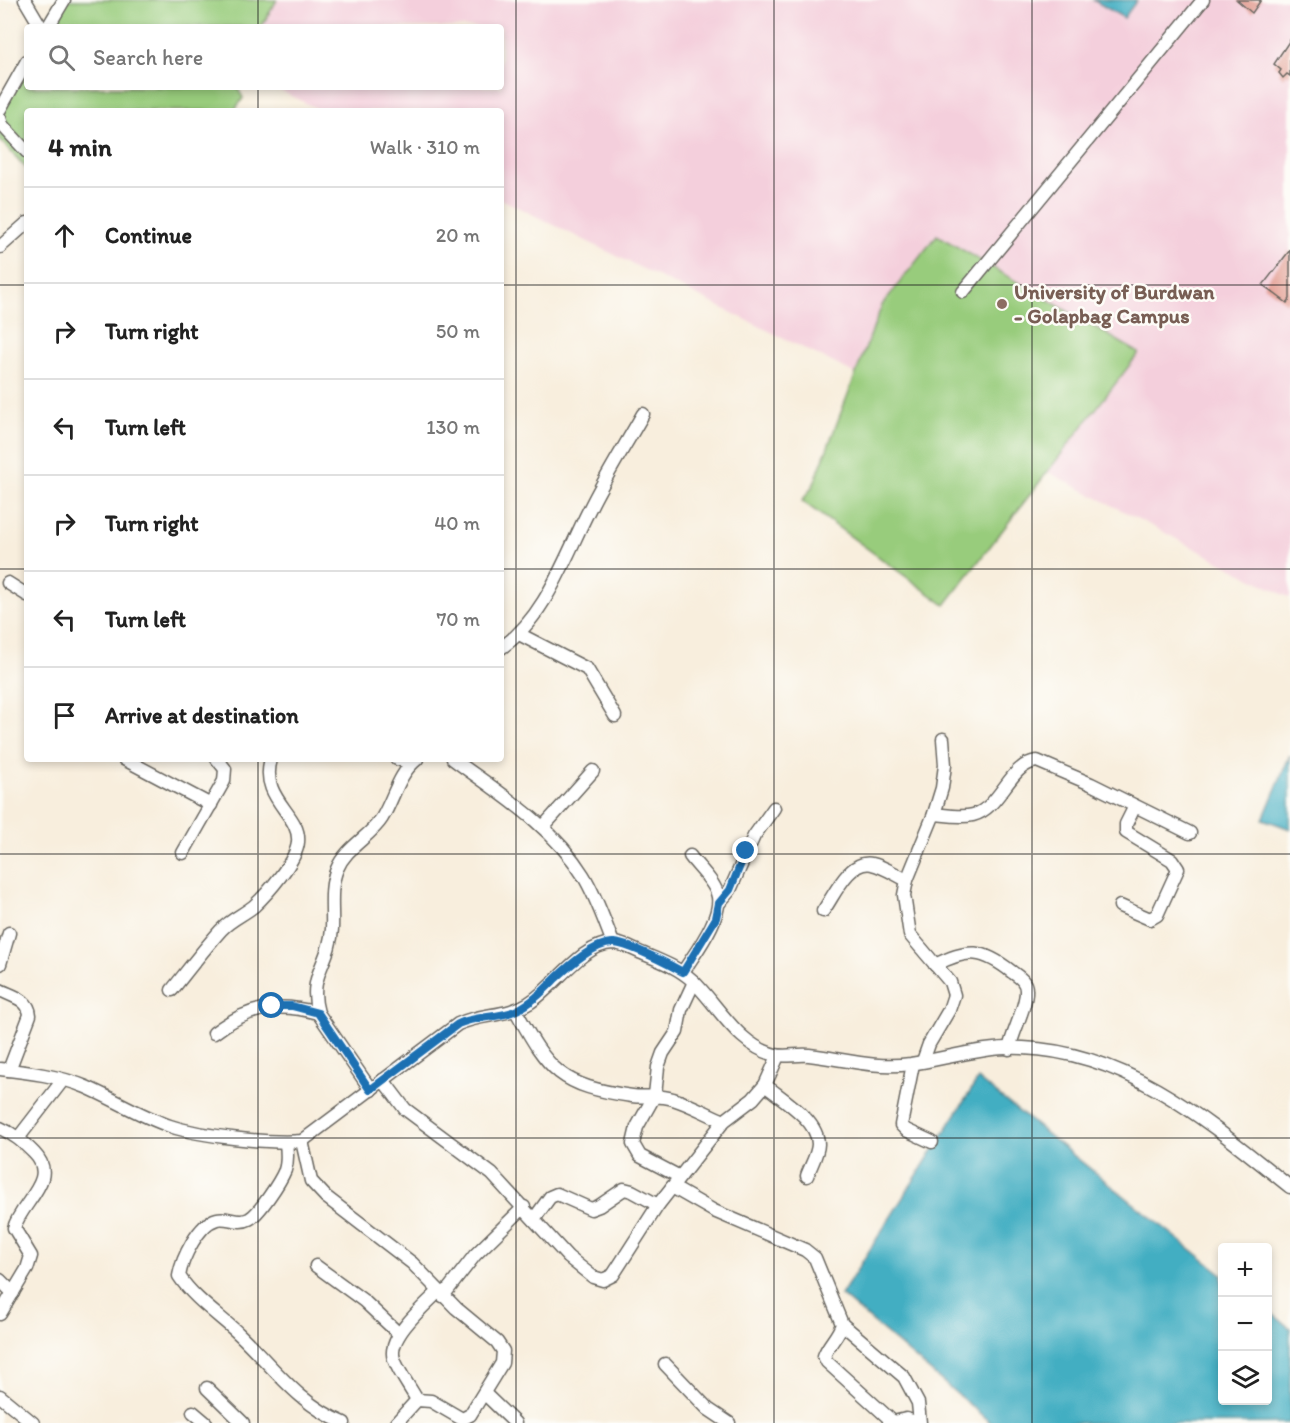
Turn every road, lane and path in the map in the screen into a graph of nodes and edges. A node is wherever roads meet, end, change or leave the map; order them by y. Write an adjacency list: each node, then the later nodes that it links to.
1 (25, 0): 4 (street)
2 (64, 0): 5 (street)
3 (1203, 0): 12 (street)
4 (39, 24)
5 (50, 24)
6 (24, 66): 7 (street)
7 (0, 109)
8 (0, 118): 9 (street)
9 (24, 149)
10 (24, 226): 11 (street)
11 (0, 247)
12 (963, 292)
13 (643, 414): 16 (street)
14 (8, 583): 15 (street)
15 (24, 593)
16 (519, 634): 17 (street); 18 (street)
17 (504, 646)
18 (615, 716)
19 (943, 739): 29 (street)
20 (130, 762): 26 (street)
21 (219, 762): 26 (street)
22 (270, 762): 45 (street)
23 (414, 762): 47 (street)
24 (457, 762): 30 (street)
25 (593, 771): 30 (street)
26 (212, 806): 32 (street)
27 (1135, 806): 29 (street); 31 (street); 36 (street)
28 (774, 808): 35 (street)
29 (934, 814): 34 (street)
30 (543, 827): 39 (street)
31 (1190, 833)
32 (183, 853)
33 (690, 856): 35 (street)
34 (907, 880): 37 (street); 41 (street)
35 (719, 903): 42 (street)
36 (1120, 906)
37 (824, 911)
38 (9, 933): 40 (street)
39 (613, 943): 42 (street); 46 (street)
40 (0, 964)
41 (935, 965): 49 (street); 51 (street)
42 (683, 972): 43 (street)
43 (694, 982): 50 (street); 57 (street)
44 (0, 990): 52 (street)
45 (172, 990)
46 (516, 1011): 54 (street); 57 (street)
47 (318, 1013): 48 (street); 56 (street)
48 (214, 1033)
49 (1009, 1049): 51 (street); 66 (street)
50 (778, 1056): 51 (street); 55 (street)
51 (918, 1062): 62 (street)
52 (5, 1069): 53 (street)
53 (63, 1080): 60 (street); 63 (street)
54 (383, 1080): 56 (street); 68 (street)
55 (765, 1085): 58 (street); 64 (street)
56 (370, 1090): 61 (street)
57 (655, 1095): 58 (street); 65 (street)
58 (724, 1121): 65 (street)
59 (2, 1132): 60 (street)
60 (19, 1137): 72 (street)
61 (302, 1141): 63 (street); 73 (street)
62 (932, 1142)
63 (285, 1143): 87 (street)
64 (807, 1176)
65 (676, 1182): 67 (street); 75 (street)
66 (1290, 1187)
67 (658, 1205): 69 (street); 69 (street)
68 (524, 1207): 69 (street); 73 (street)
69 (534, 1219)
70 (316, 1266): 76 (street)
71 (0, 1280): 72 (street)
72 (13, 1293): 74 (street)
73 (441, 1293): 76 (street); 79 (street)
74 (0, 1314)
75 (842, 1324): 83 (street); 91 (street)
76 (399, 1334): 81 (street)
77 (665, 1364): 90 (street)
78 (207, 1388): 86 (street)
79 (484, 1394): 81 (street); 89 (street)
80 (0, 1396): 84 (street)
81 (417, 1400): 88 (street)
82 (193, 1412): 85 (street)
83 (890, 1422): 91 (street)
84 (33, 1423)
85 (206, 1423)
86 (243, 1423)
87 (344, 1423)
88 (396, 1423)
89 (515, 1423)
90 (729, 1423)
91 (920, 1423)

